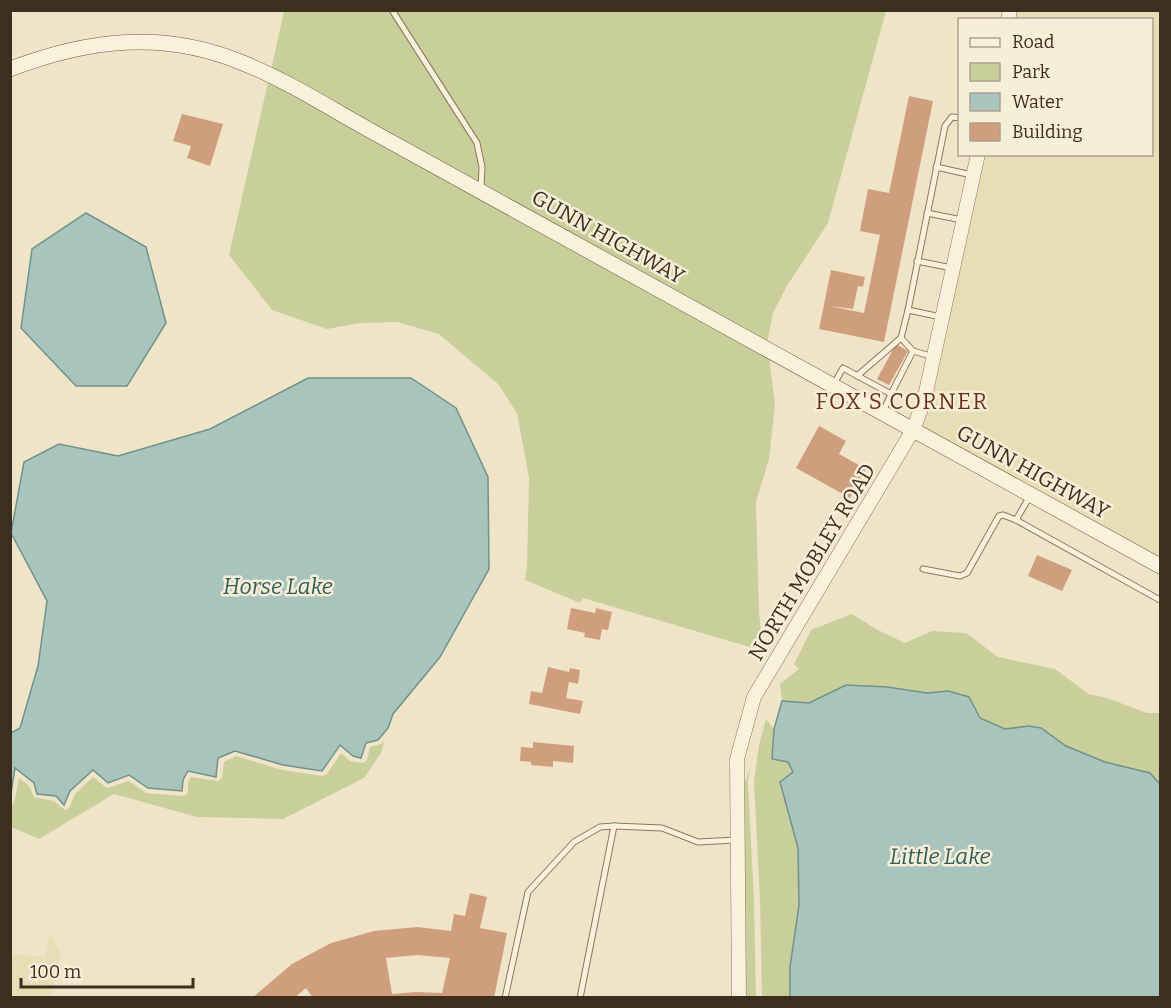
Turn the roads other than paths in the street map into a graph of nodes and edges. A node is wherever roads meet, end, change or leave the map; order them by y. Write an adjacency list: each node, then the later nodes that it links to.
1 (392, 10): 7 (lane)
2 (10, 69): 7 (main road, GUNN HIGHWAY)
3 (958, 118): 5 (lane)
4 (978, 156): 6 (street, NORTH MOBLEY ROAD)
5 (936, 167): 6 (lane); 8 (lane)
6 (974, 175): 9 (street, NORTH MOBLEY ROAD)
7 (481, 191): 18 (main road, GUNN HIGHWAY)
8 (927, 213): 9 (lane); 10 (lane)
9 (964, 220): 11 (street, NORTH MOBLEY ROAD)
10 (917, 261): 11 (lane); 12 (lane)
11 (953, 268): 13 (street, NORTH MOBLEY ROAD)
12 (908, 310): 13 (lane); 14 (lane)
13 (942, 317): 16 (street, NORTH MOBLEY ROAD)
14 (901, 338): 15 (lane); 17 (lane)
15 (913, 351): 16 (lane); 19 (lane)
16 (934, 357): 21 (street, NORTH MOBLEY ROAD)
17 (857, 376): 18 (lane); 19 (lane)
18 (833, 386): 20 (main road, GUNN HIGHWAY)
19 (891, 394): 20 (lane)
20 (882, 413): 21 (main road, GUNN HIGHWAY)
21 (914, 430): 22 (main road, GUNN HIGHWAY); 28 (street, NORTH MOBLEY ROAD)
22 (1031, 495): 23 (lane); 24 (main road, GUNN HIGHWAY)
23 (1016, 520): 25 (lane); 26 (lane)
24 (1161, 566)
25 (923, 569)
26 (1161, 600)
27 (614, 826): 28 (lane); 29 (lane); 30 (lane)
28 (737, 840): 31 (street, NORTH MOBLEY ROAD)
29 (505, 998)
30 (580, 998)
31 (739, 998)

